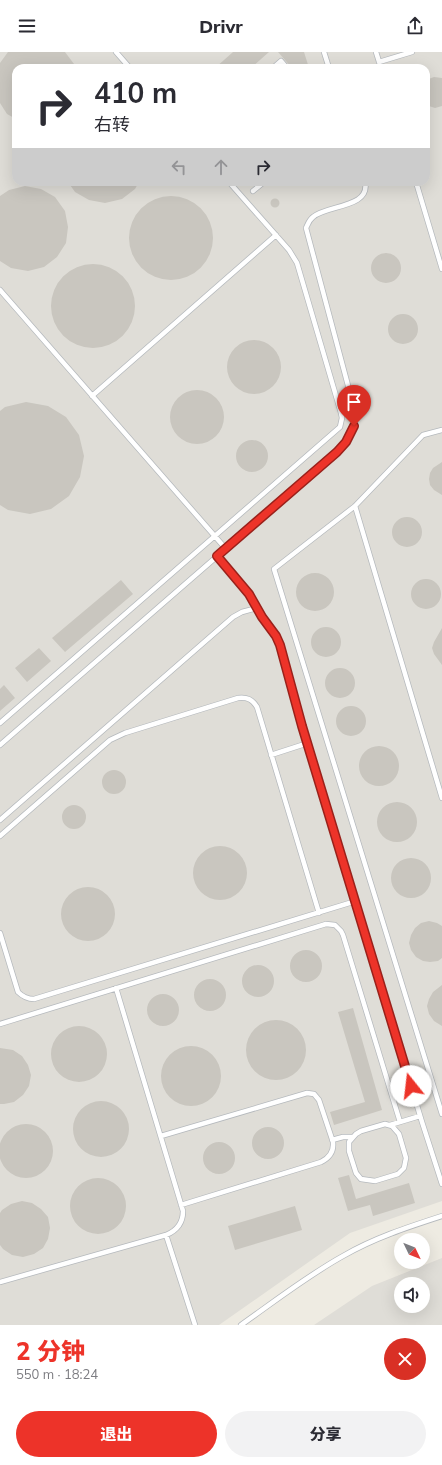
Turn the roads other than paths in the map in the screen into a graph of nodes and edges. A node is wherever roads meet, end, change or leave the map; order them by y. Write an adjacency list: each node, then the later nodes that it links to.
1 (116, 52): 6 (lane)
2 (324, 52): 7 (lane)
3 (376, 52): 5 (lane)
4 (412, 52): 5 (lane)
5 (379, 62)
6 (126, 64)
7 (328, 64)
8 (233, 186): 13 (lane)
9 (259, 186): 12 (lane)
10 (366, 186): 20 (lane)
11 (417, 186): 14 (lane)
12 (253, 191)
13 (276, 235): 16 (lane); 19 (lane)
14 (442, 269)
15 (0, 290): 16 (lane)
16 (92, 396): 19 (lane)
17 (442, 430): 18 (lane)
18 (354, 506): 27 (lane); 35 (lane)
19 (215, 536): 20 (lane); 23 (lane)
20 (226, 549): 21 (lane)
21 (217, 556): 22 (lane); 25 (lane)
22 (257, 608): 24 (lane); 28 (lane)
23 (0, 723)
24 (308, 743): 26 (lane); 30 (lane)
25 (0, 745)
26 (271, 755): 29 (lane); 31 (lane)
27 (442, 796)
28 (0, 820)
29 (0, 836)
30 (356, 902): 31 (lane); 36 (lane)
31 (319, 913): 32 (lane)
32 (0, 933)
33 (116, 988): 34 (lane); 37 (lane); 39 (lane)
34 (0, 1024)
35 (442, 1114)
36 (420, 1116): 37 (lane); 42 (lane)
37 (400, 1122): 38 (lane)
38 (390, 1125): 40 (lane); 40 (lane)
39 (161, 1136): 41 (lane); 43 (lane)
40 (353, 1137): 41 (lane)
41 (332, 1140): 43 (lane)
42 (442, 1184)
43 (181, 1205): 45 (lane)
44 (442, 1216): 48 (lane)
45 (166, 1235): 46 (lane); 47 (lane)
46 (0, 1282)
47 (195, 1325)
48 (241, 1325)

